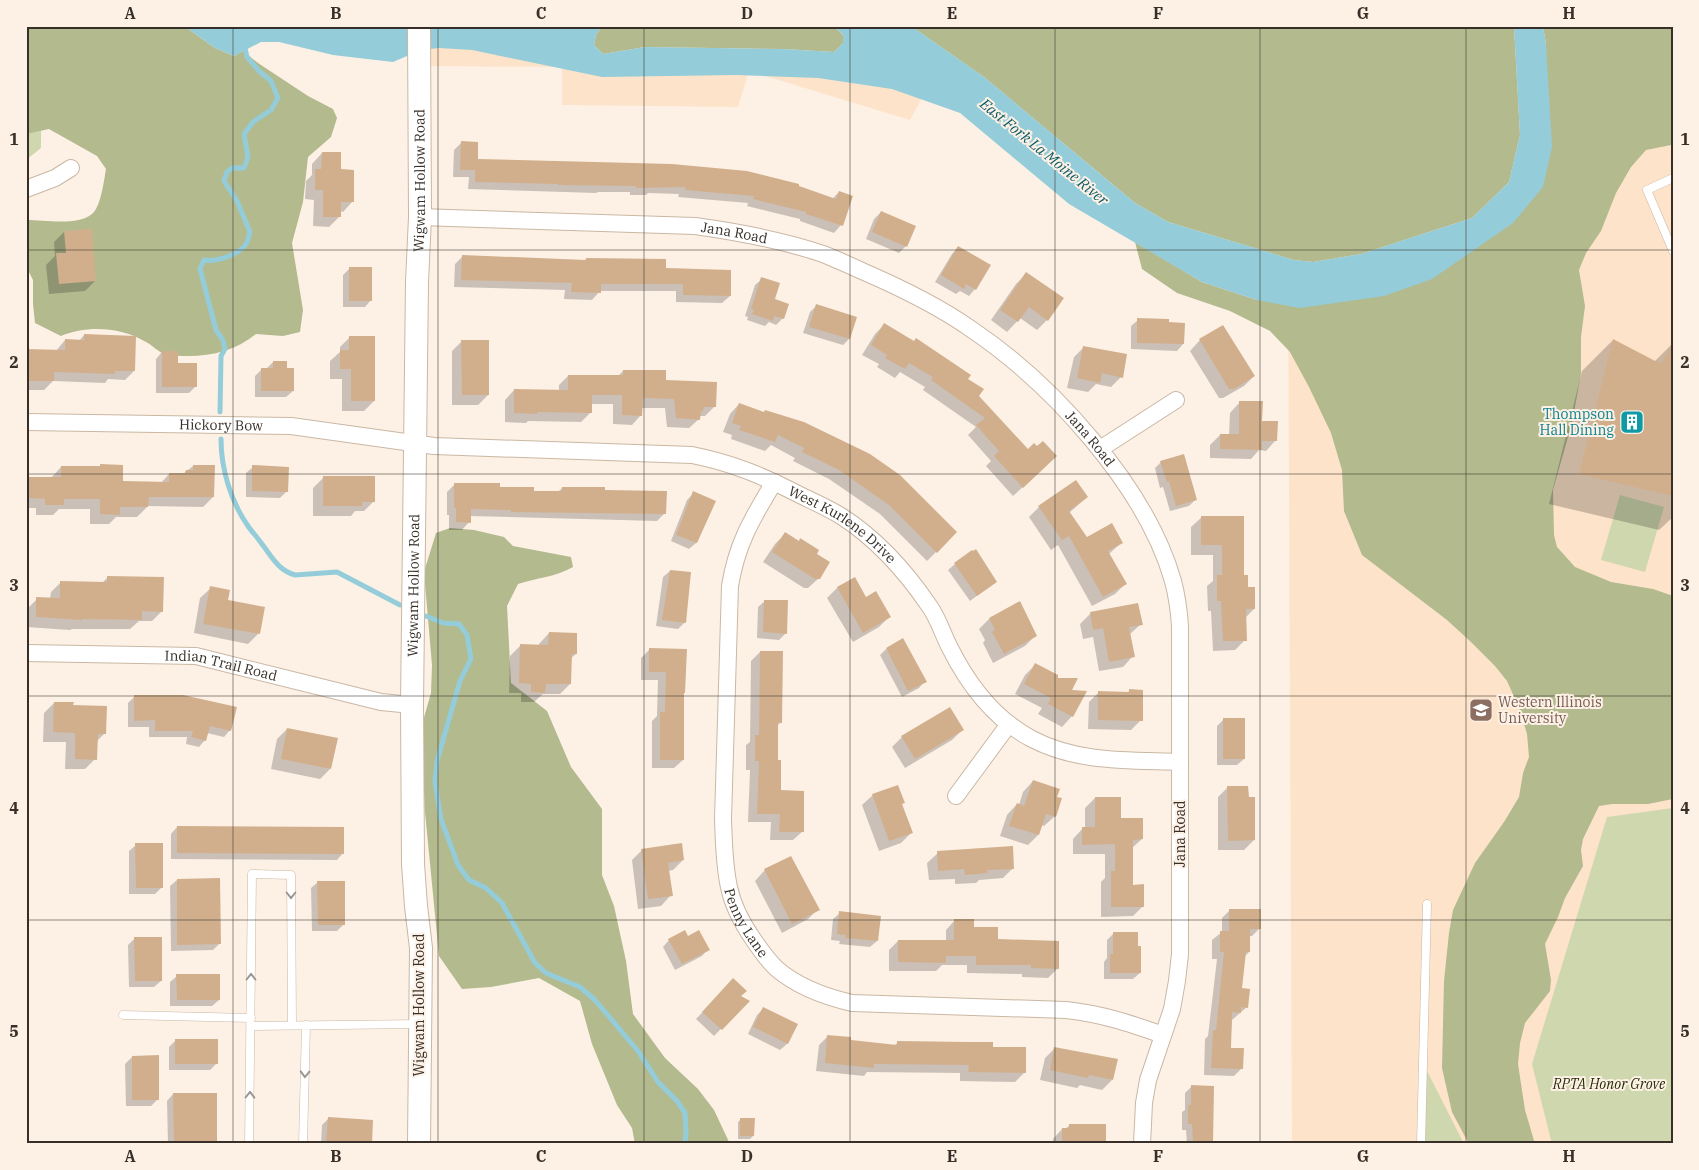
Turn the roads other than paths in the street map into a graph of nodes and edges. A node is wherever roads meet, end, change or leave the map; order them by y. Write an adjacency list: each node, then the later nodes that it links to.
1 (419, 26): 5 (street, Wigwam Hollow Road)
2 (71, 168): 4 (street)
3 (1673, 178): 6 (lane)
4 (26, 189)
5 (420, 217): 9 (street, Wigwam Hollow Road); 10 (street, Jana Road)
6 (1673, 250)
7 (1176, 400): 10 (street)
8 (26, 422): 9 (street, Hickory Bow)
9 (415, 443): 11 (street, West Kurlene Drive); 13 (street, Wigwam Hollow Road)
10 (1100, 449): 15 (street, Jana Road)
11 (774, 482): 14 (street, West Kurlene Drive); 23 (street, Penny Lane)
12 (26, 653): 13 (street, Indian Trail Road)
13 (412, 705): 20 (street, Wigwam Hollow Road)
14 (1009, 724): 15 (street, West Kurlene Drive); 16 (street)
15 (1180, 762): 23 (street, Jana Road)
16 (956, 796)
17 (1427, 904): 28 (lane)
18 (124, 1015): 19 (lane)
19 (251, 1022): 21 (lane); 21 (lane, one-way to 21); 24 (lane, one-way to 19)
20 (420, 1024): 22 (lane); 26 (street, Wigwam Hollow Road)
21 (292, 1025): 22 (lane)
22 (306, 1025): 25 (lane, one-way to 25)
23 (1163, 1035): 27 (street, Jana Road)
24 (249, 1144)
25 (303, 1144)
26 (419, 1144)
27 (1142, 1144)
28 (1421, 1144)

